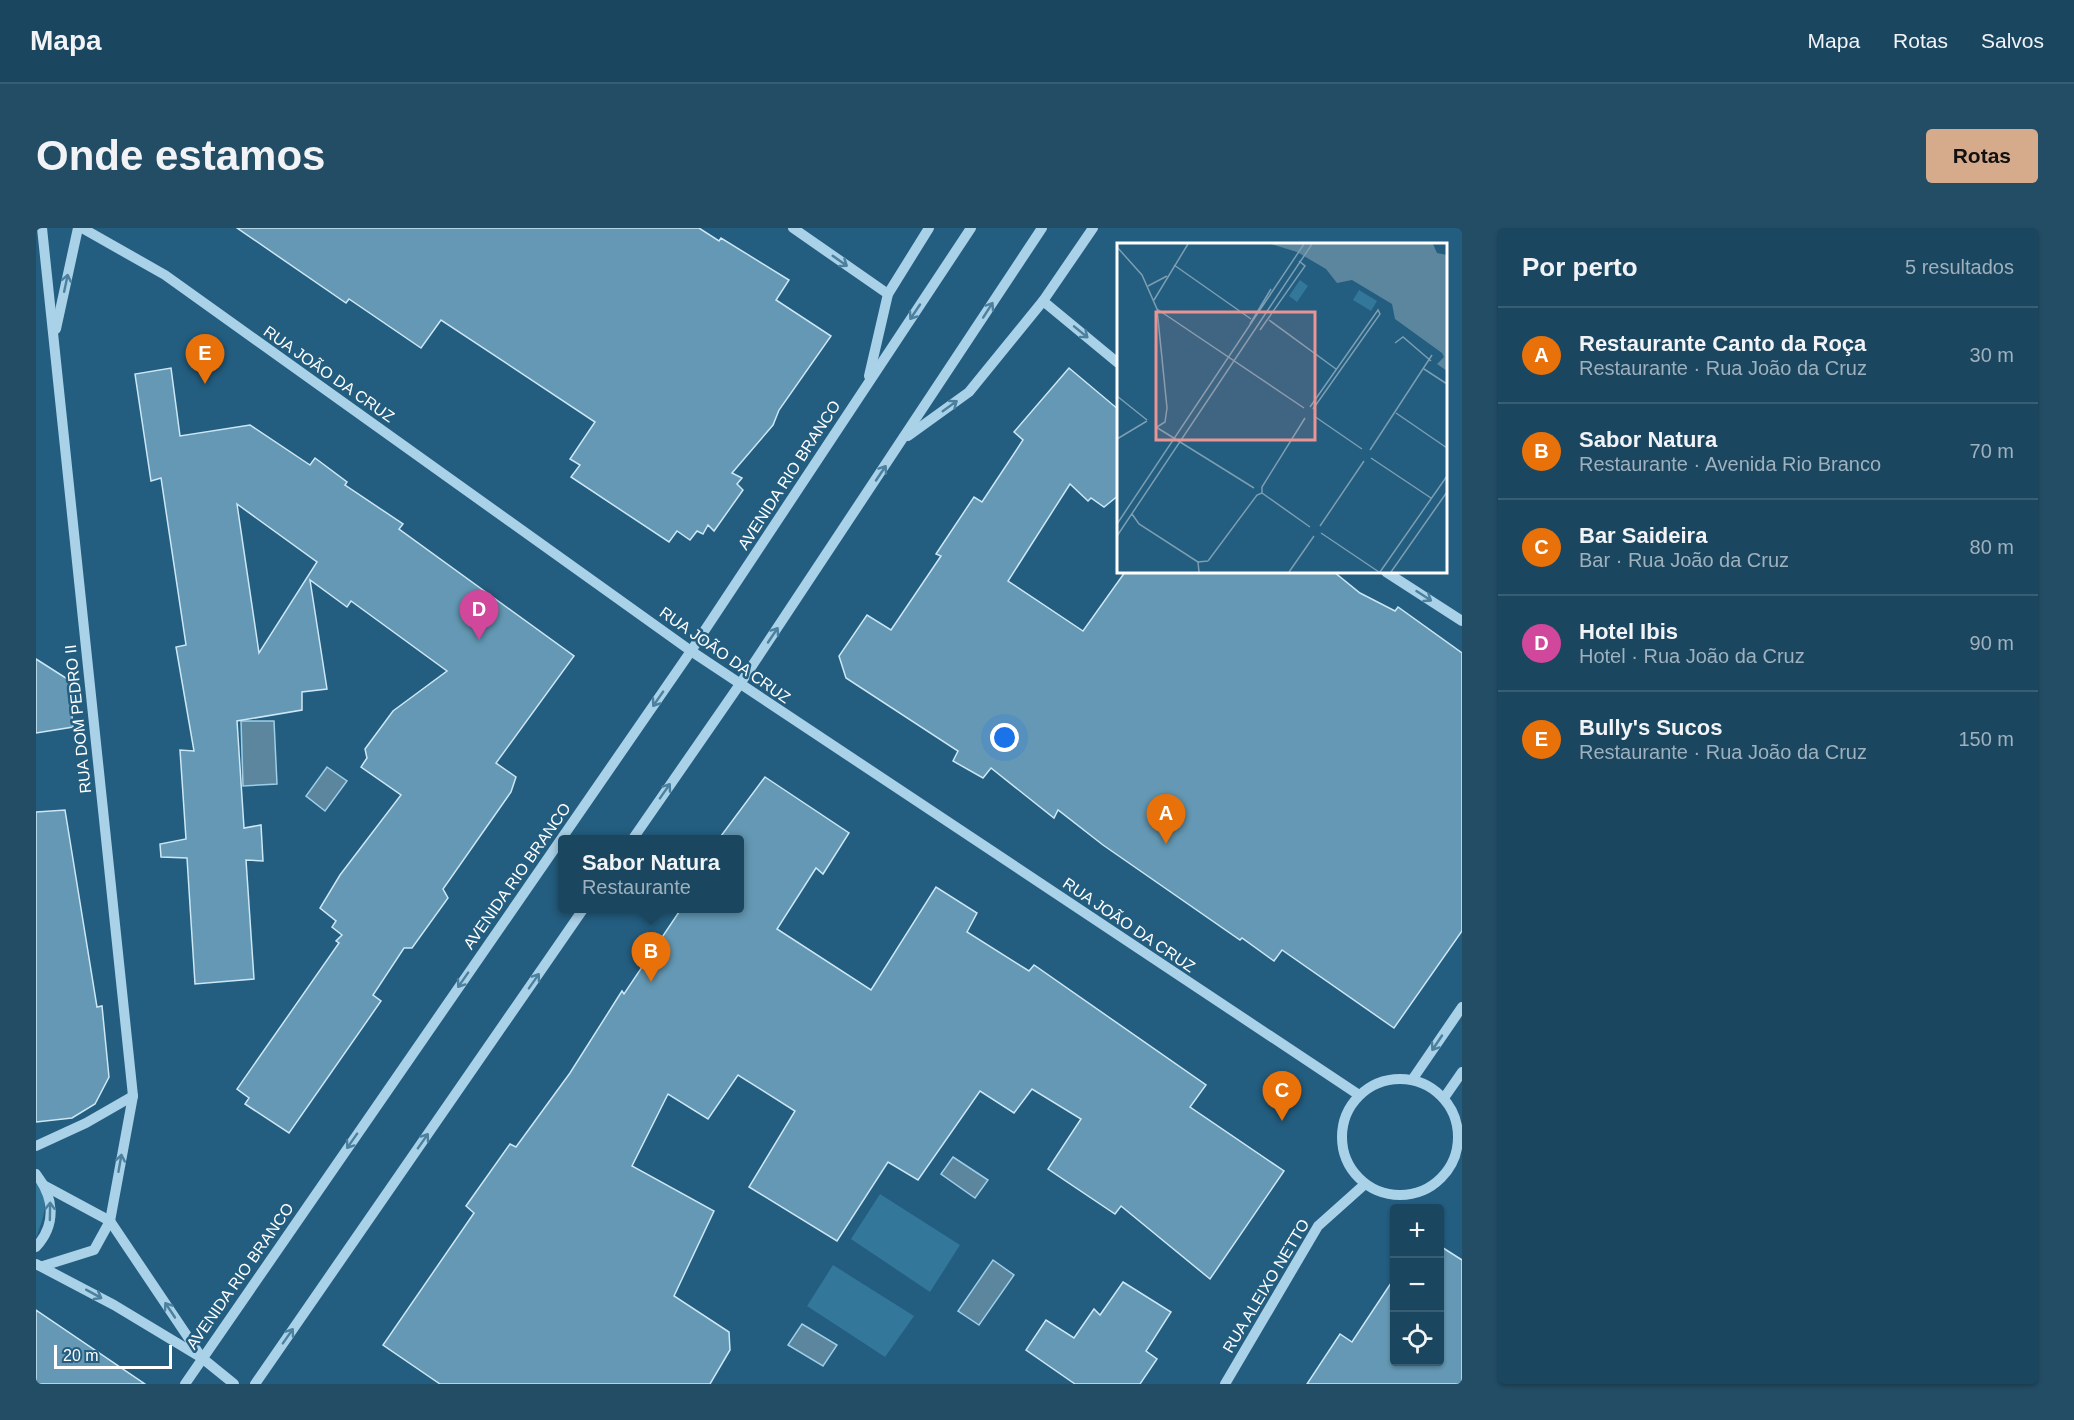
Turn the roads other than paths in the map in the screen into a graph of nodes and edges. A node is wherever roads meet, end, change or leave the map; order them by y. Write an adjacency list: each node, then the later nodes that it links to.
1 (42, 228): 11 (street, RUA DOM PEDRO II)
2 (78, 228): 11 (street, RUA DOM PEDRO II, one-way to 2)
3 (82, 228): 17 (street, RUA JOÃO DA CRUZ)
4 (793, 228): 9 (street, one-way to 9)
5 (929, 228): 9 (street, AVENIDA RIO BRANCO)
6 (970, 228): 13 (street, AVENIDA RIO BRANCO, one-way to 13)
7 (1042, 228): 14 (street, one-way to 7)
8 (1093, 228): 10 (street)
9 (888, 294): 13 (street, AVENIDA RIO BRANCO)
10 (1043, 301): 12 (street, one-way to 12); 14 (street, one-way to 10)
11 (54, 338): 27 (street, RUA DOM PEDRO II)
12 (1117, 361)
13 (868, 382): 17 (street, AVENIDA RIO BRANCO)
14 (902, 440): 18 (street, one-way to 14)
15 (1388, 573): 16 (street, one-way to 16)
16 (1462, 621)
17 (691, 651): 18 (street, RUA JOÃO DA CRUZ); 19 (street, AVENIDA RIO BRANCO, one-way to 19)
18 (740, 684): 20 (street, one-way to 18); 26 (street, RUA JOÃO DA CRUZ)
19 (564, 835)
20 (635, 835)
21 (558, 843): 38 (street, AVENIDA RIO BRANCO, one-way to 38)
22 (581, 913): 41 (street, one-way to 22)
23 (1462, 1007): 25 (street, one-way to 25)
24 (1462, 1072): 28 (street)
25 (1412, 1080): 26 (street); 28 (street)
26 (1359, 1095): 33 (street)
27 (133, 1096): 29 (street); 35 (street, RUA DOM PEDRO II, one-way to 27)
28 (1444, 1098): 30 (street)
29 (36, 1146)
30 (1452, 1163): 31 (street); 33 (street)
31 (1462, 1169)
32 (36, 1174): 34 (street)
33 (1365, 1184): 42 (street, RUA ALEIXO NETTO)
34 (45, 1186): 35 (street); 36 (street, one-way to 34)
35 (110, 1221): 37 (street, RUA DOM PEDRO II); 38 (street, one-way to 35)
36 (36, 1247)
37 (40, 1265): 38 (street, one-way to 38)
38 (202, 1358): 39 (street, AVENIDA RIO BRANCO); 40 (street)
39 (185, 1384)
40 (234, 1384)
41 (255, 1384)
42 (1225, 1384)

